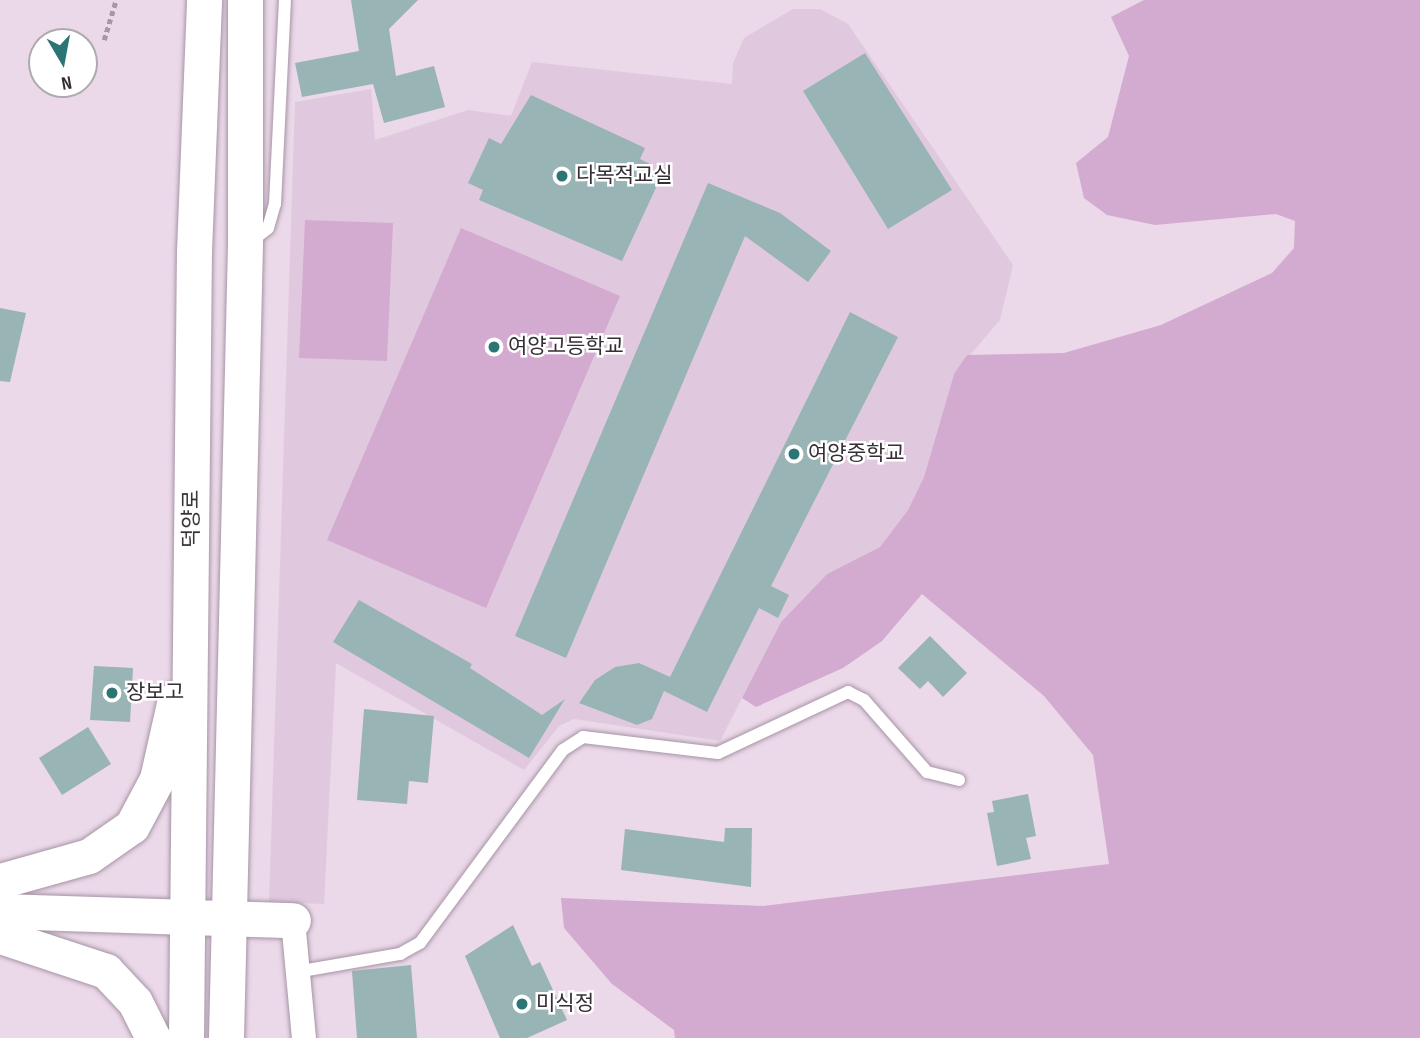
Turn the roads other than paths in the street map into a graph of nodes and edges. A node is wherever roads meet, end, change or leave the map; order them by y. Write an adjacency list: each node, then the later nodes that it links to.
1 (204, 0): 5 (main road, 덕양로)
2 (245, 0): 4 (main road)
3 (285, 0): 4 (lane)
4 (245, 245): 5 (main road); 11 (main road)
5 (194, 251): 6 (main road, 덕양로)
6 (191, 616): 8 (main road); 10 (main road, 덕양로)
7 (959, 780): 14 (lane)
8 (0, 881)
9 (0, 911): 10 (main road)
10 (188, 915): 11 (main road); 16 (main road, 덕양로)
11 (228, 917): 12 (main road); 17 (main road)
12 (293, 920): 14 (street)
13 (0, 936): 15 (main road)
14 (296, 972): 18 (street)
15 (152, 1038)
16 (186, 1038)
17 (226, 1038)
18 (304, 1038)

